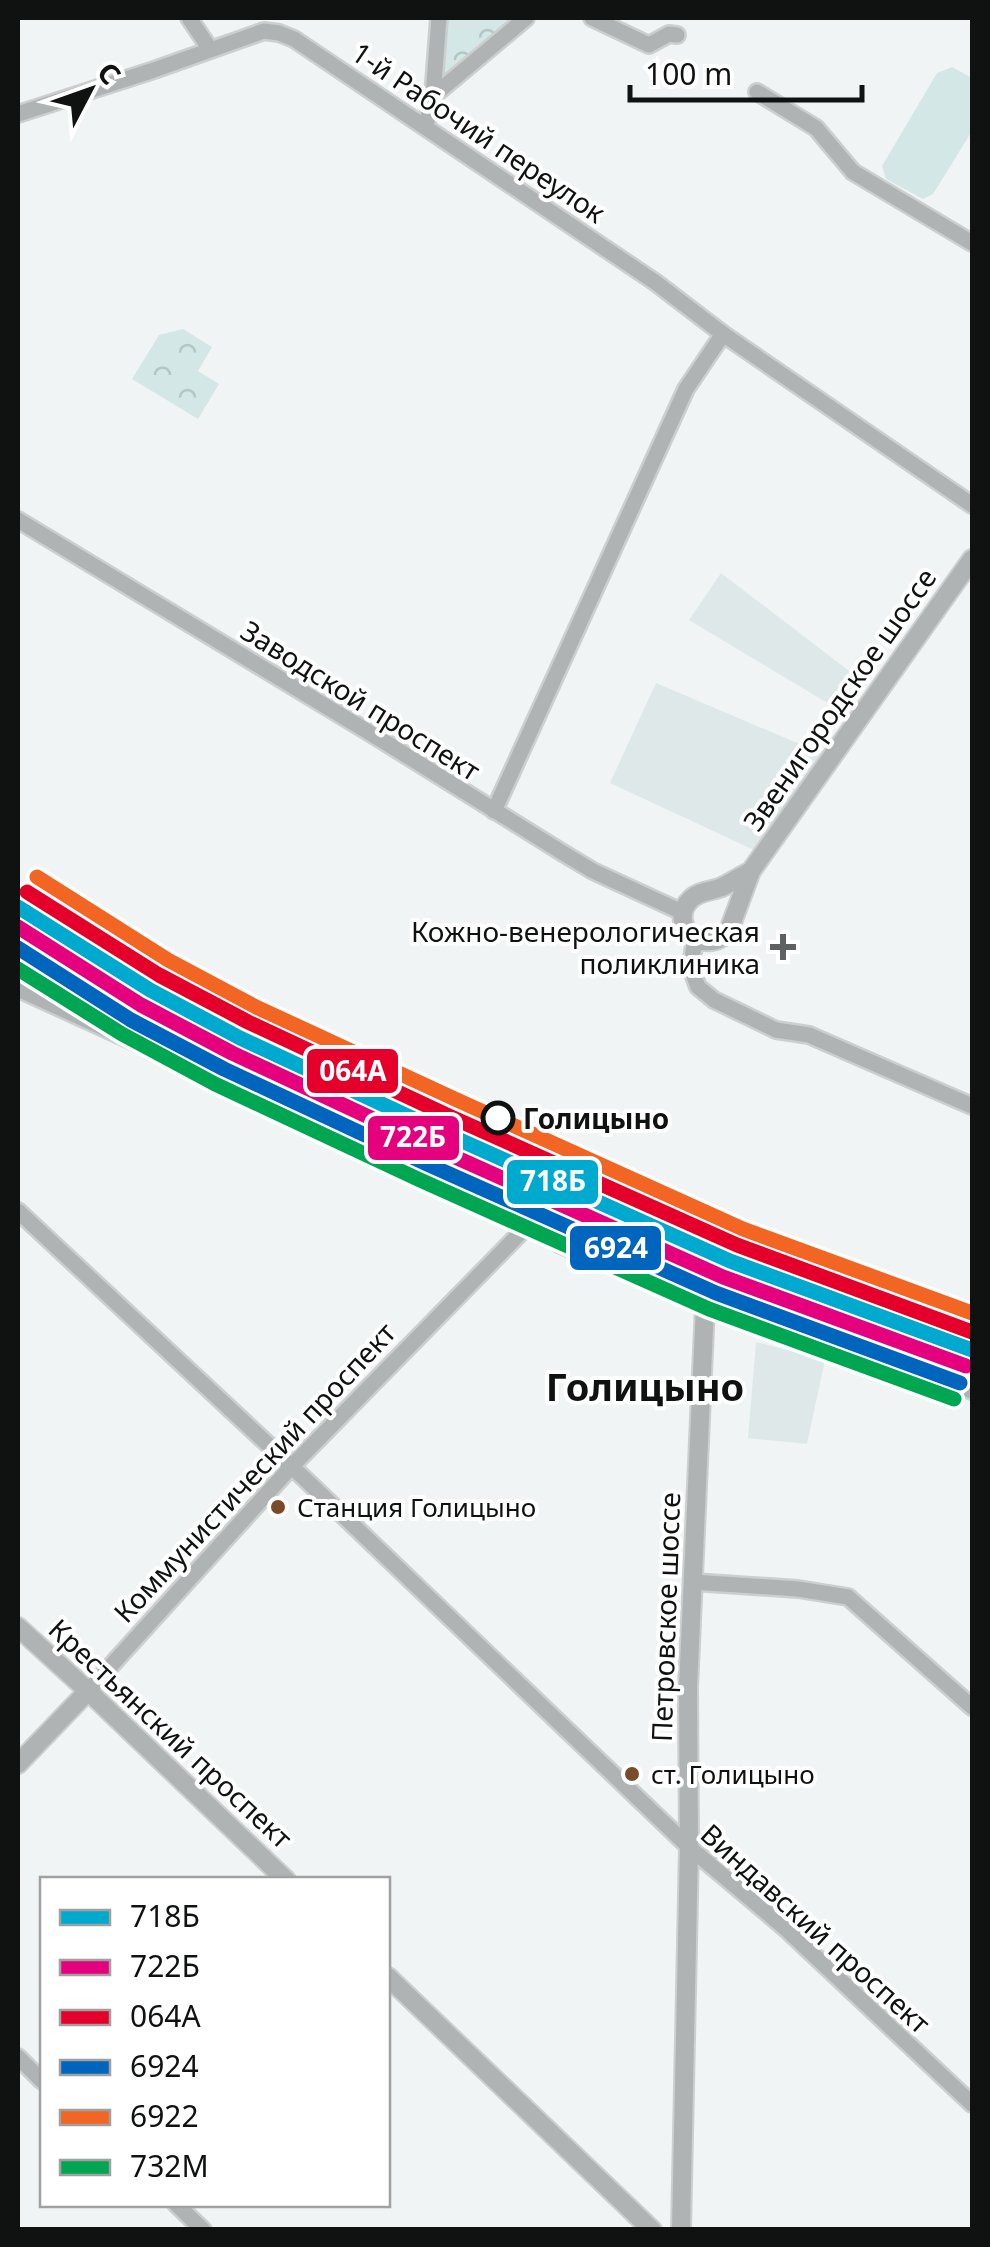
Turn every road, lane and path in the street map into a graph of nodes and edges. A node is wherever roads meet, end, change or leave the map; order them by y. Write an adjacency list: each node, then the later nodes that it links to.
1 (189, 18): 6 (street)
2 (440, 18): 8 (street)
3 (526, 18): 8 (street)
4 (592, 18): 5 (street)
5 (677, 35)
6 (210, 49): 9 (street, 1-й Рабочий переулок); 10 (street, 1-й Рабочий переулок)
7 (757, 92): 11 (street)
8 (433, 96): 10 (street)
9 (18, 114)
10 (426, 126): 12 (street, 1-й Рабочий переулок)
11 (972, 243)
12 (724, 334): 13 (street, 1-й Рабочий переулок); 16 (street)
13 (972, 504)
14 (18, 520): 16 (street, Заводской проспект)
15 (972, 559): 17 (street, Звенигородское шоссе)
16 (494, 811): 19 (street, Заводской проспект)
17 (751, 871): 18 (street); 20 (street)
18 (709, 892): 19 (street); 20 (street)
19 (684, 913): 21 (street)
20 (733, 918): 21 (street)
21 (696, 938): 23 (street)
22 (18, 989): 25 (street)
23 (972, 1106)
24 (18, 1212): 28 (street, Виндавский проспект)
25 (533, 1220): 26 (street); 28 (street, Коммунистический проспект)
26 (705, 1306): 27 (street); 29 (street, Петровское шоссе)
27 (972, 1391)
28 (291, 1468): 31 (street, Коммунистический проспект); 34 (street, Виндавский проспект)
29 (693, 1582): 32 (street); 34 (street, Петровское шоссе)
30 (18, 1627): 31 (street, Крестьянский проспект)
31 (88, 1691): 33 (street, Коммунистический проспект); 35 (street, Крестьянский проспект)
32 (972, 1707)
33 (18, 1764)
34 (688, 1847): 39 (street, Виндавский проспект); 43 (street, Петровское шоссе)
35 (283, 1877)
36 (390, 1979): 42 (street)
37 (18, 2058): 38 (street)
38 (40, 2079)
39 (972, 2104)
40 (179, 2207): 41 (street)
41 (202, 2230)
42 (652, 2230)
43 (681, 2230)

